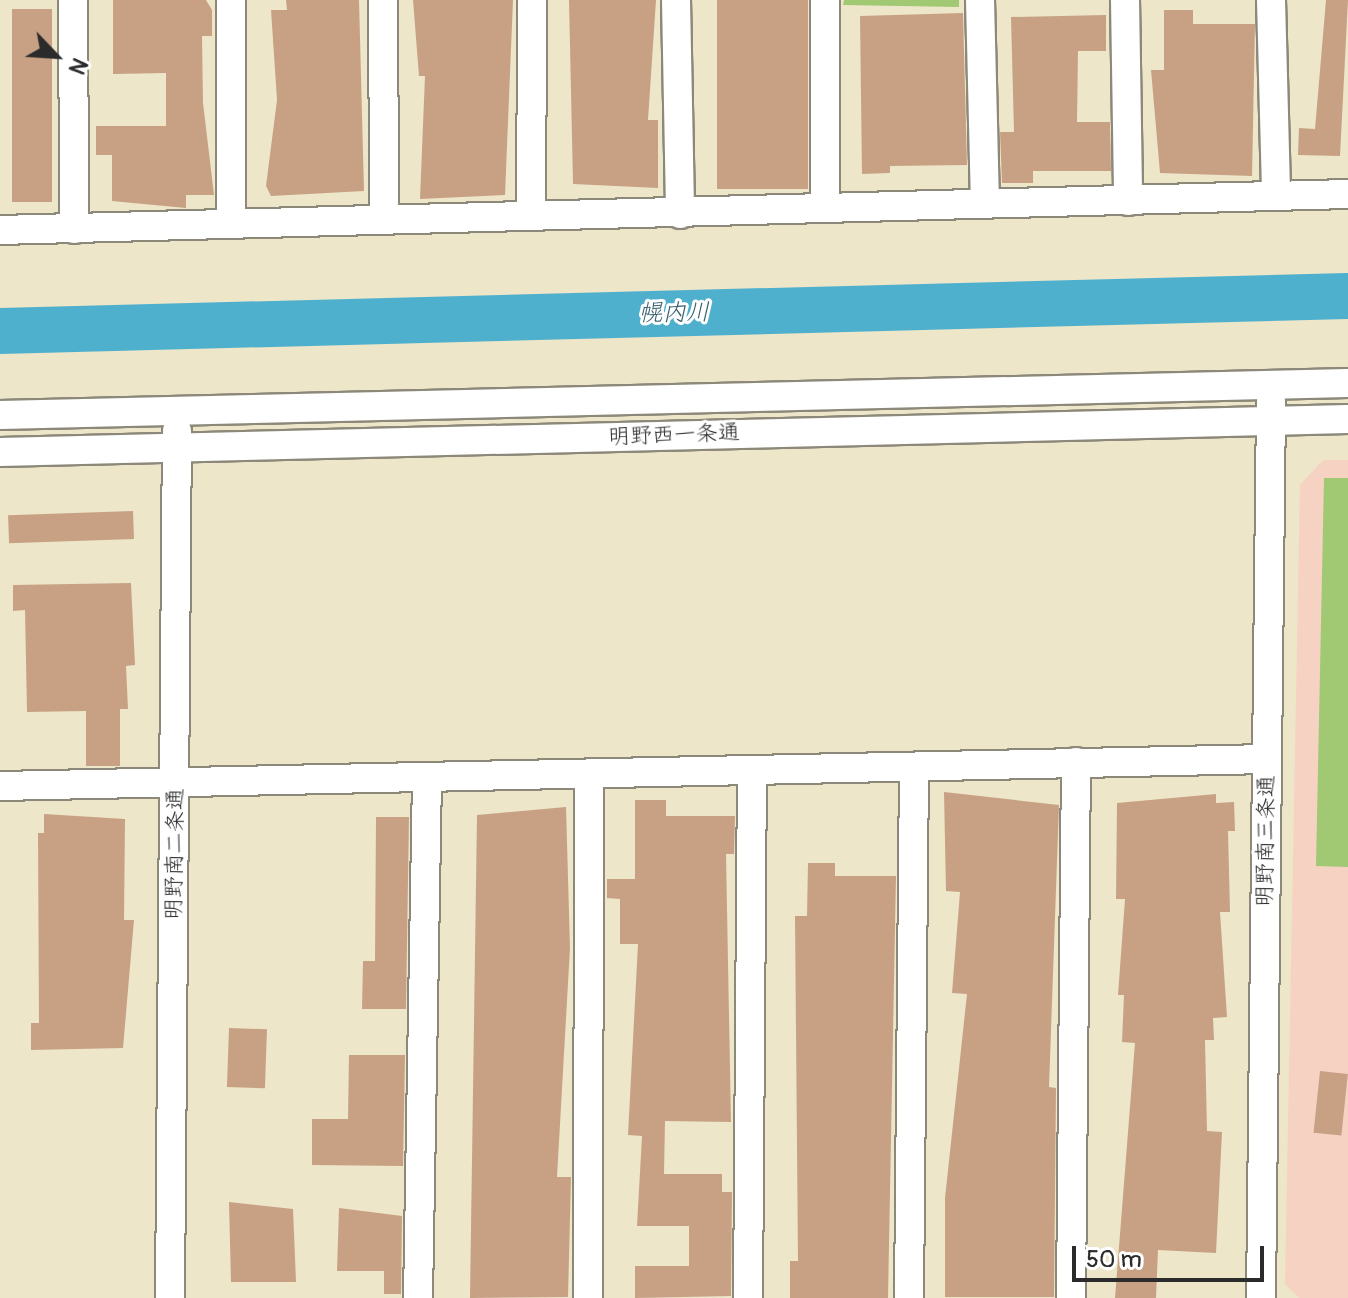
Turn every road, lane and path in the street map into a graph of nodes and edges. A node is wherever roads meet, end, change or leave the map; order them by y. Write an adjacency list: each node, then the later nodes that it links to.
1 (73, 0): 19 (street)
2 (231, 0): 18 (street)
3 (383, 0): 17 (street)
4 (532, 0): 15 (street)
5 (676, 0): 16 (street)
6 (825, 0): 14 (street)
7 (980, 0): 13 (street)
8 (1125, 0): 12 (street)
9 (1271, 0): 11 (street)
10 (1348, 194): 11 (street)
11 (1276, 195): 12 (street)
12 (1128, 201): 13 (street)
13 (985, 204): 14 (street)
14 (825, 208): 16 (street)
15 (531, 214): 16 (street); 17 (street)
16 (680, 214)
17 (384, 220): 18 (street)
18 (231, 223): 19 (street)
19 (74, 229): 20 (street)
20 (0, 230)
21 (1348, 383): 22 (street, 明野西一条通)
22 (1271, 385): 23 (street, 明野西一条通); 26 (street, 明野南三条通)
23 (178, 411): 24 (street, 明野西一条通); 27 (street, 明野南二条通)
24 (0, 415)
25 (1348, 419): 26 (street, 明野西一条通)
26 (1270, 420): 27 (street, 明野西一条通); 29 (street, 明野南三条通)
27 (177, 448): 28 (street, 明野西一条通); 35 (street, 明野南二条通)
28 (0, 452)
29 (1266, 759): 30 (street); 43 (street, 明野南三条通)
30 (1076, 762): 31 (street); 42 (street)
31 (914, 769): 32 (street); 41 (street)
32 (752, 770): 33 (street); 40 (street)
33 (589, 774): 34 (street); 39 (street)
34 (427, 777): 35 (street); 38 (street)
35 (176, 783): 36 (street); 37 (street, 明野南二条通)
36 (0, 786)
37 (170, 1298)
38 (418, 1298)
39 (588, 1298)
40 (748, 1298)
41 (909, 1298)
42 (1071, 1298)
43 (1261, 1298)

